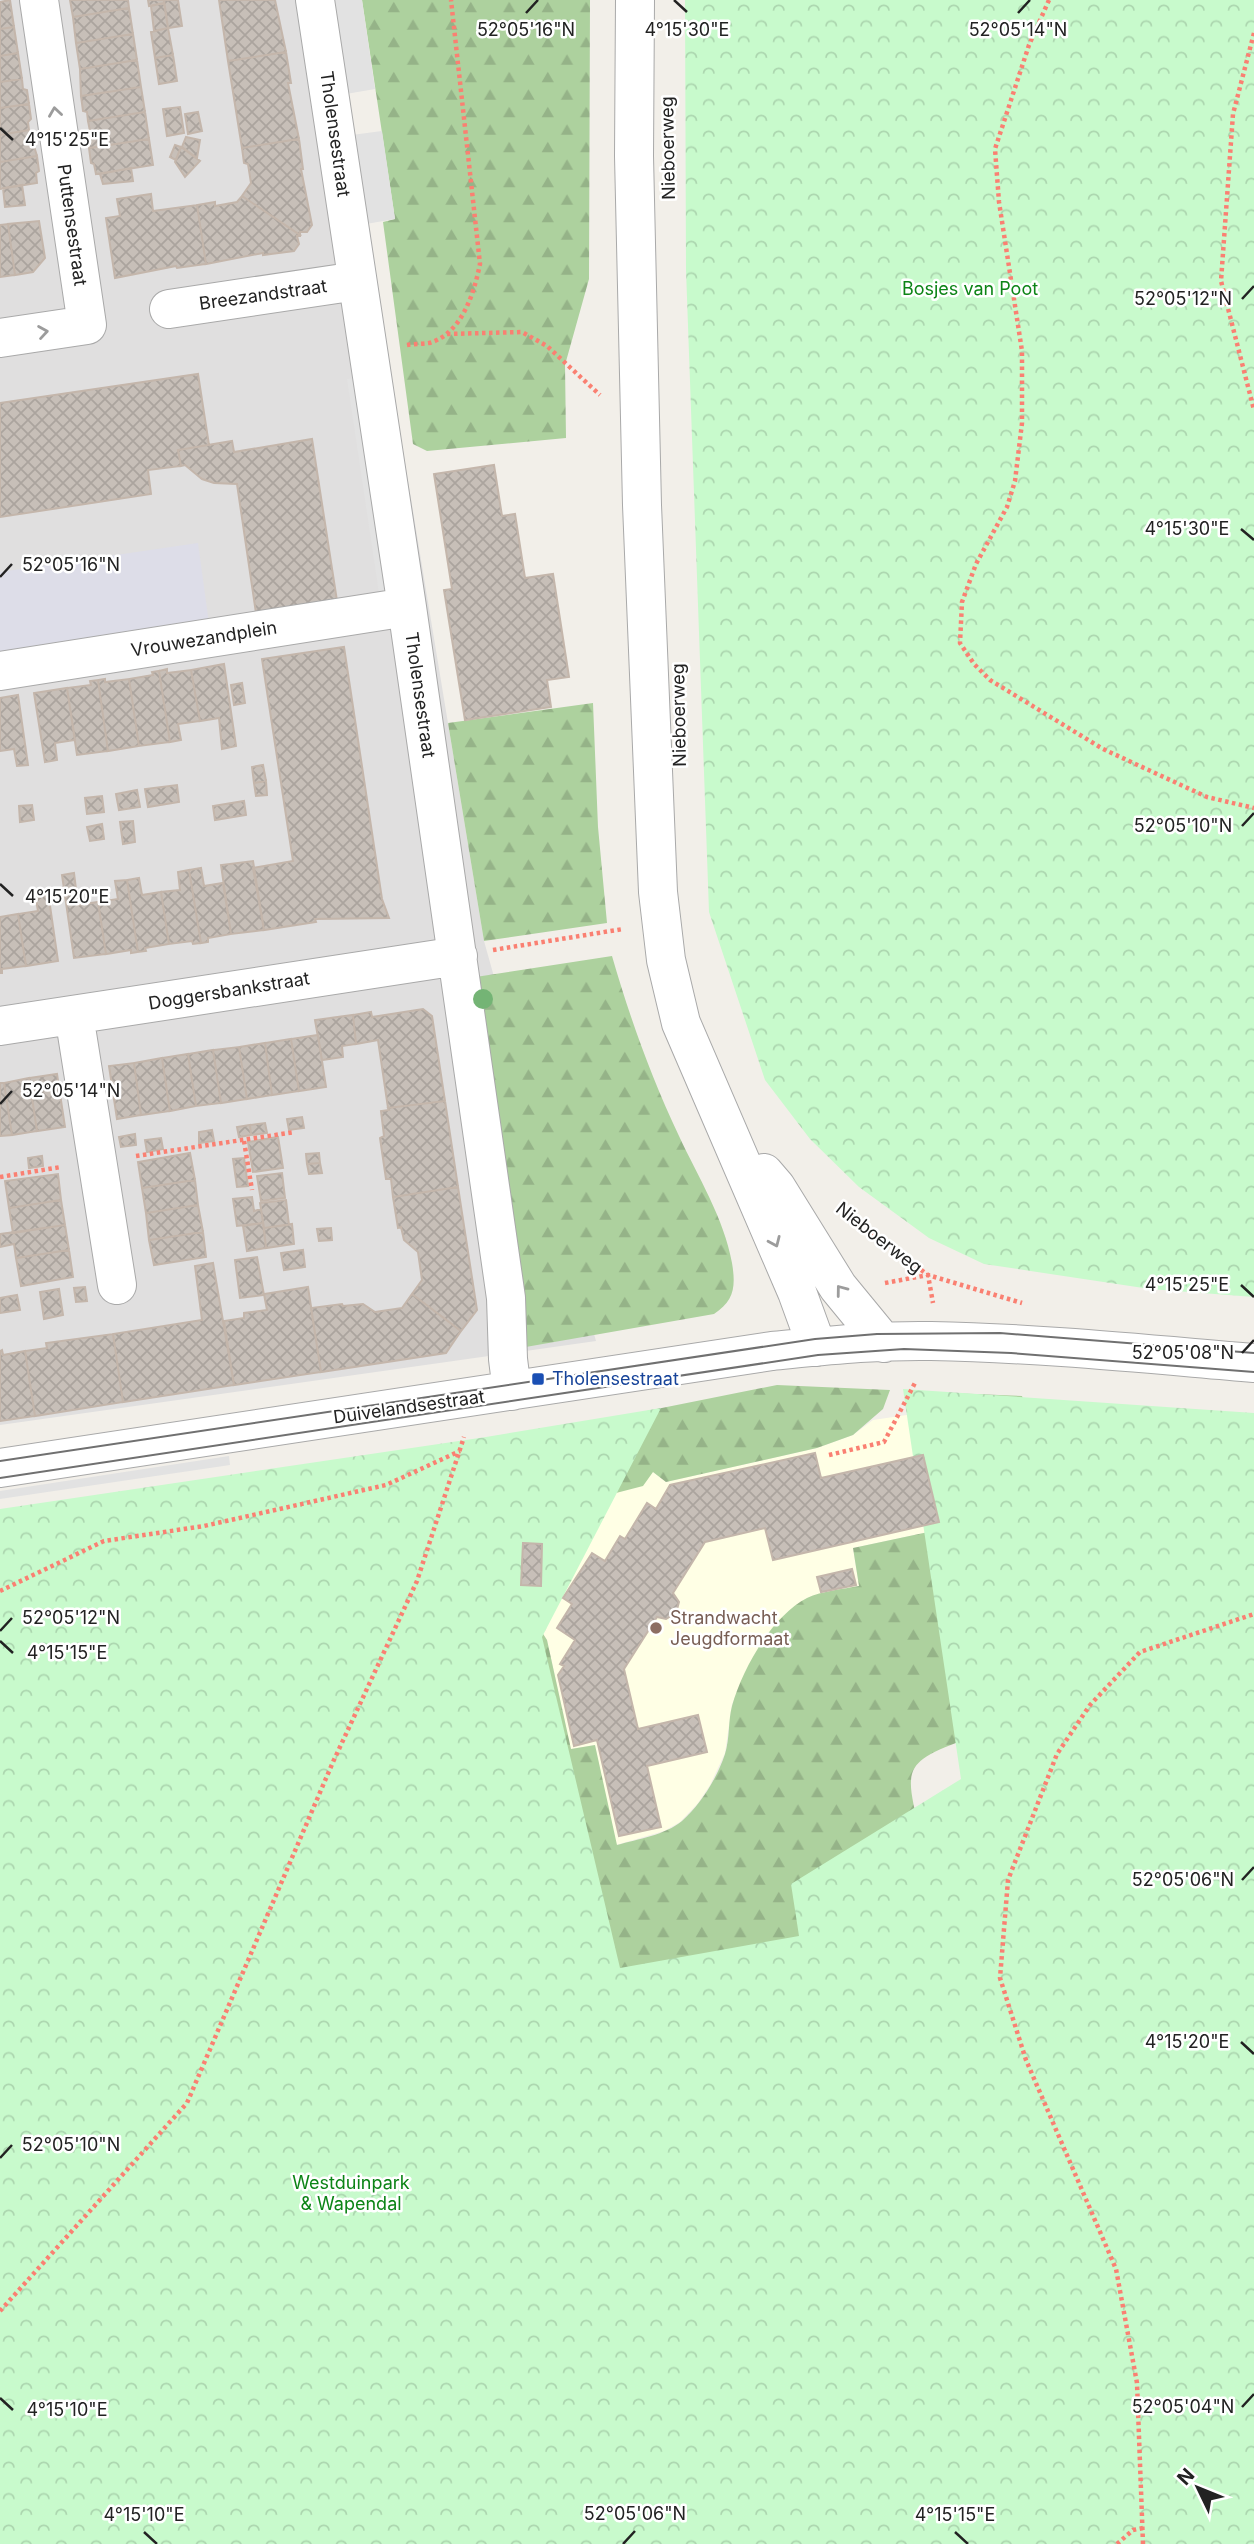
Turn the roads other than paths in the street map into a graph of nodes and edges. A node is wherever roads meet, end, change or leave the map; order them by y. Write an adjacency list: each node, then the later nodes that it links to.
1 (38, 0): 6 (street, Puttensestraat, one-way to 1)
2 (315, 0): 4 (street, Tholensestraat)
3 (635, 0): 12 (street, Nieboerweg)
4 (357, 281): 5 (street, Breezandstraat); 7 (street, Tholensestraat)
5 (169, 309)
6 (0, 338)
7 (407, 607): 8 (street, Vrouwezandplein); 9 (street, Tholensestraat)
8 (0, 671)
9 (458, 956): 10 (street, Doggersbankstraat); 17 (street, Tholensestraat)
10 (74, 1015): 11 (street, Doggersbankstraat); 13 (street)
11 (0, 1026)
12 (730, 1134): 14 (street, Nieboerweg, one-way to 12); 15 (street, Nieboerweg, one-way to 15)
13 (117, 1284)
14 (884, 1343): 15 (street); 16 (street)
15 (817, 1347): 17 (street, Duivelandsestraat)
16 (1254, 1363)
17 (512, 1391): 18 (street, Duivelandsestraat)
18 (0, 1468)

